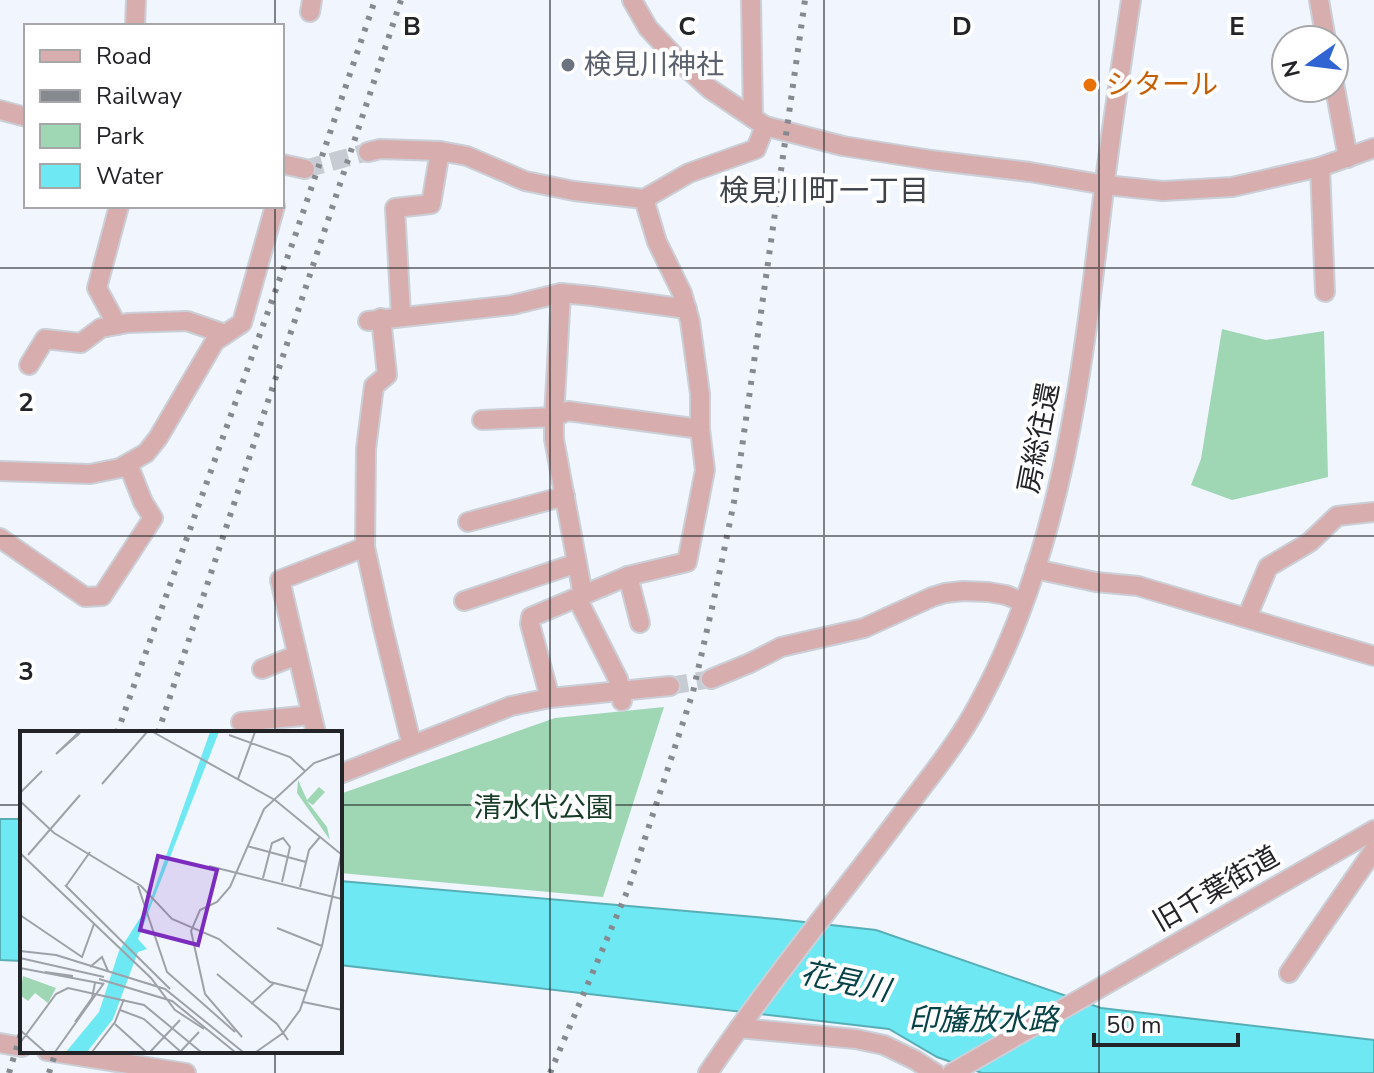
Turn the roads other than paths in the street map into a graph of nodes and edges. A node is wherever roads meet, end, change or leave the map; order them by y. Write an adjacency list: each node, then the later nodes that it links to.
1 (136, 0): 6 (street)
2 (632, 0): 11 (street)
3 (751, 0): 11 (street)
4 (1131, 0): 17 (street, 房総往還)
5 (1319, 0): 7 (street)
6 (135, 24)
7 (1323, 24)
8 (1338, 104): 15 (street)
9 (0, 110): 10 (street)
10 (24, 116)
11 (759, 122): 17 (street); 18 (street)
12 (1374, 148): 15 (street)
13 (440, 151): 14 (street); 18 (street); 24 (street)
14 (368, 152)
15 (1348, 158): 16 (street)
16 (1320, 167): 17 (street); 21 (street)
17 (1105, 185): 39 (street, 房総往還)
18 (644, 199): 23 (street)
19 (118, 208): 25 (street)
20 (274, 208): 26 (street)
21 (1325, 292)
22 (561, 293): 23 (street); 24 (street); 28 (street)
23 (687, 309): 30 (street)
24 (401, 316): 37 (street)
25 (117, 325): 26 (street); 27 (street)
26 (225, 334): 31 (street)
27 (29, 365)
28 (554, 417): 29 (street); 30 (street); 33 (street)
29 (482, 420)
30 (700, 429): 40 (street)
31 (128, 464): 32 (street); 36 (street)
32 (0, 471)
33 (565, 496): 35 (street); 38 (street)
34 (1374, 512): 44 (street)
35 (468, 522)
36 (0, 538)
37 (365, 547): 46 (street); 55 (street)
38 (577, 563): 41 (street); 42 (street)
39 (1035, 569): 43 (street, 房総往還); 44 (street)
40 (628, 576): 41 (street); 45 (street)
41 (580, 596): 51 (street); 52 (street)
42 (464, 601)
43 (1023, 602): 49 (street); 60 (street, 房総往還)
44 (1247, 617): 47 (street)
45 (640, 623)
46 (297, 655): 48 (street); 54 (street)
47 (1374, 656)
48 (262, 669)
49 (711, 679)
50 (670, 686): 52 (street)
51 (550, 698): 52 (street); 55 (street)
52 (622, 698)
53 (241, 722): 54 (street)
54 (314, 724)
55 (413, 744): 56 (street)
56 (342, 773)
57 (1374, 830): 64 (street, 旧千葉街道)
58 (1374, 850): 59 (street)
59 (1289, 973)
60 (741, 1025): 66 (street); 67 (street)
61 (0, 1043): 62 (street)
62 (20, 1047)
63 (60, 1053): 65 (street)
64 (955, 1071)
65 (186, 1073)
66 (708, 1073)
67 (935, 1073)

